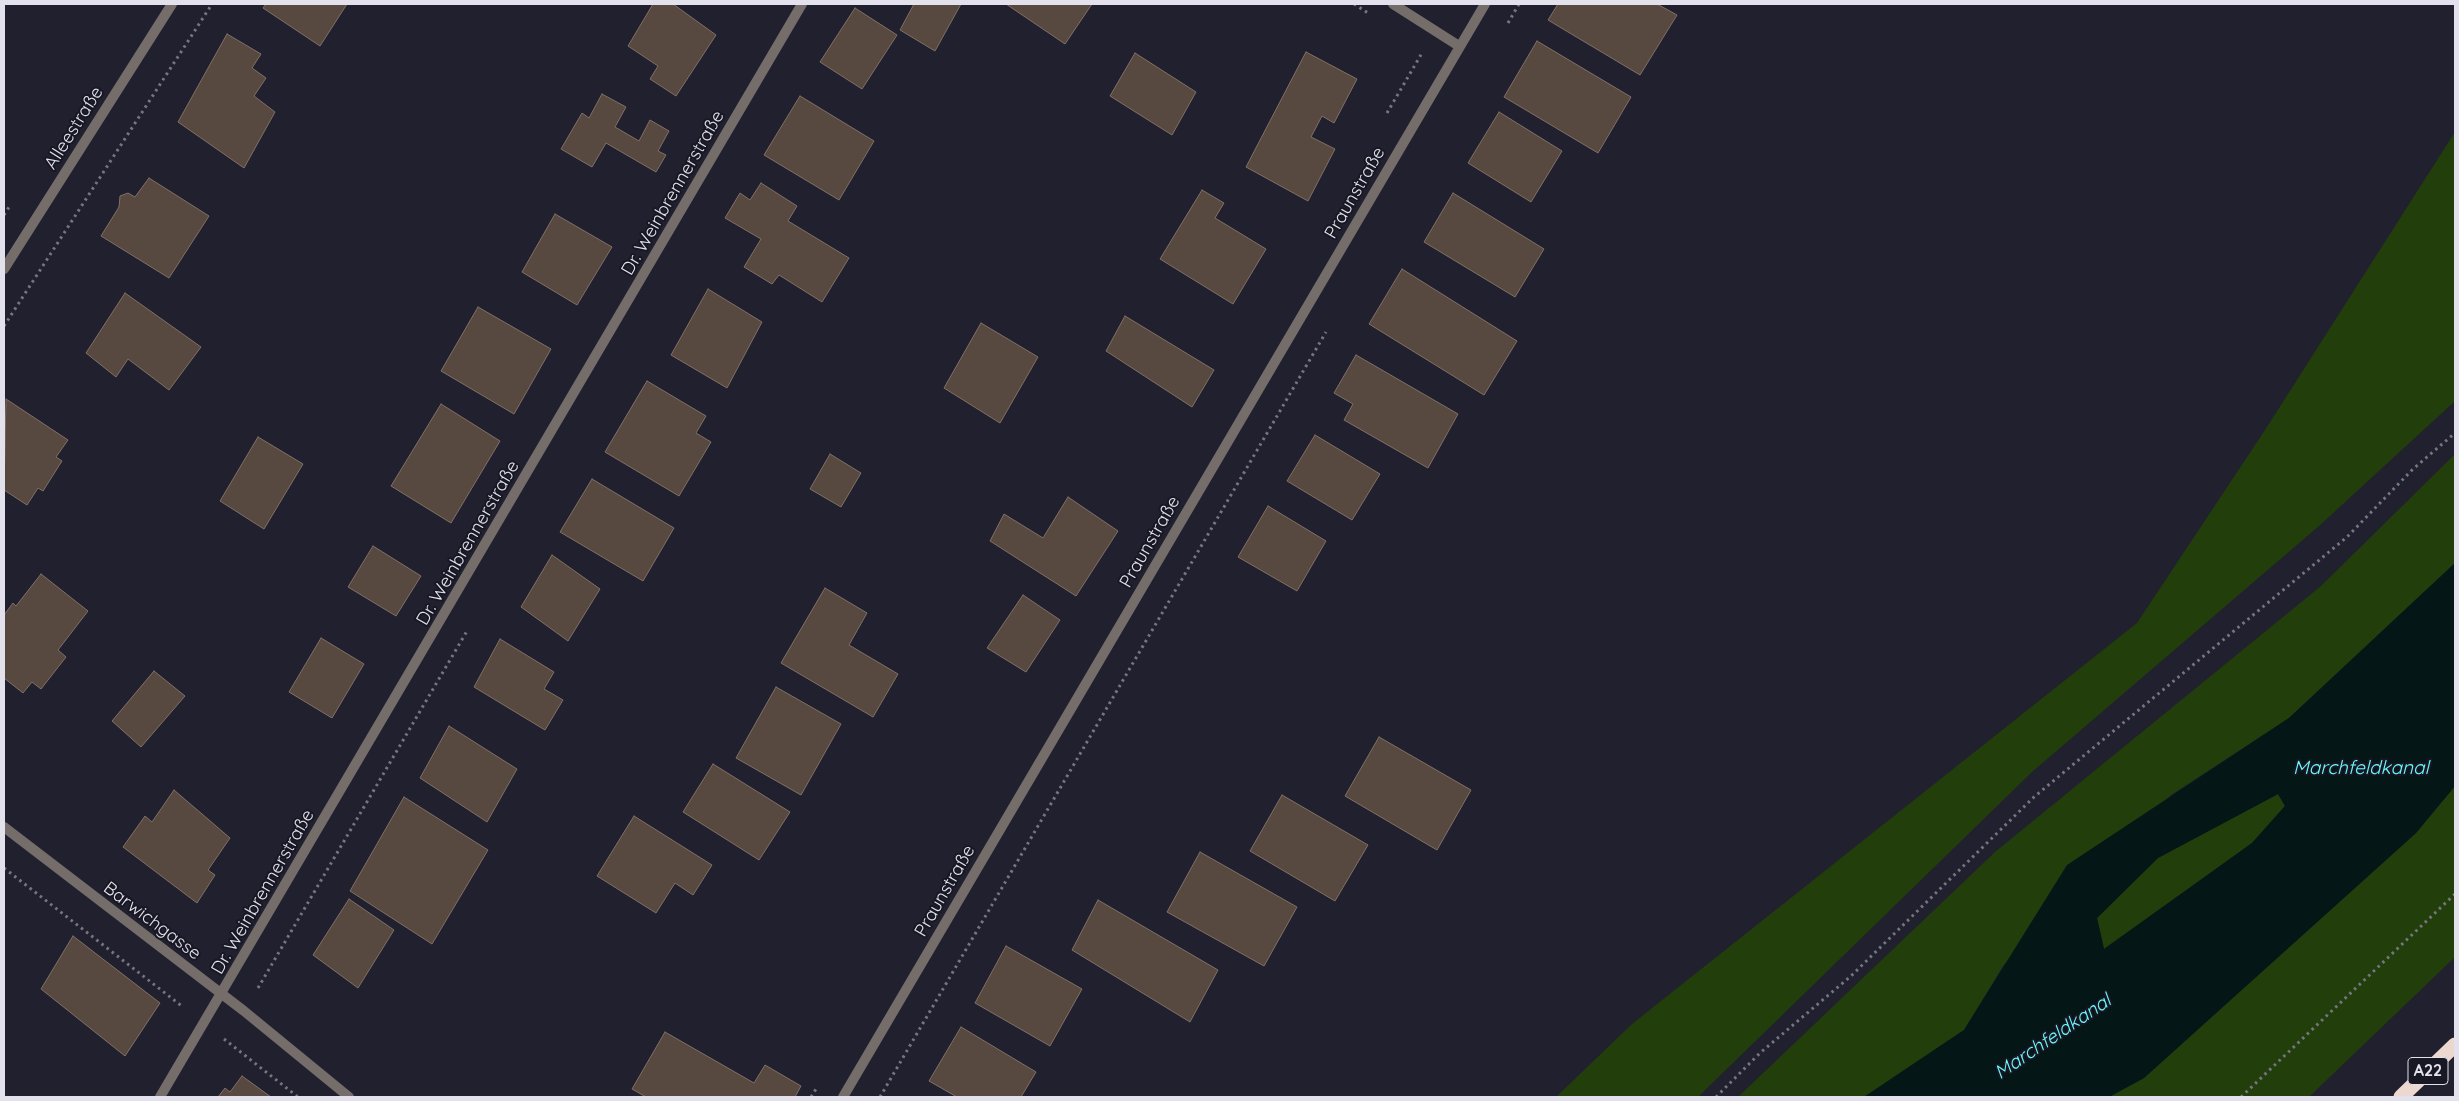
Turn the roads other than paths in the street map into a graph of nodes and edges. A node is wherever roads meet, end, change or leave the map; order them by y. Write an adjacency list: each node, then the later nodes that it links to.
1 (172, 4): 6 (street, Alleestraße)
2 (802, 4): 8 (street, Dr. Weinbrennerstraße)
3 (1394, 4): 5 (street)
4 (1485, 4): 5 (street, Praunstraße)
5 (1459, 46): 12 (street, Praunstraße)
6 (4, 269)
7 (4, 827): 8 (street, Barwichgasse)
8 (222, 995): 10 (street, Dr. Weinbrennerstraße); 11 (street, Barwichgasse)
9 (2455, 1045): 13 (highway, A22)
10 (160, 1097)
11 (350, 1097)
12 (843, 1097)
13 (2401, 1097)

